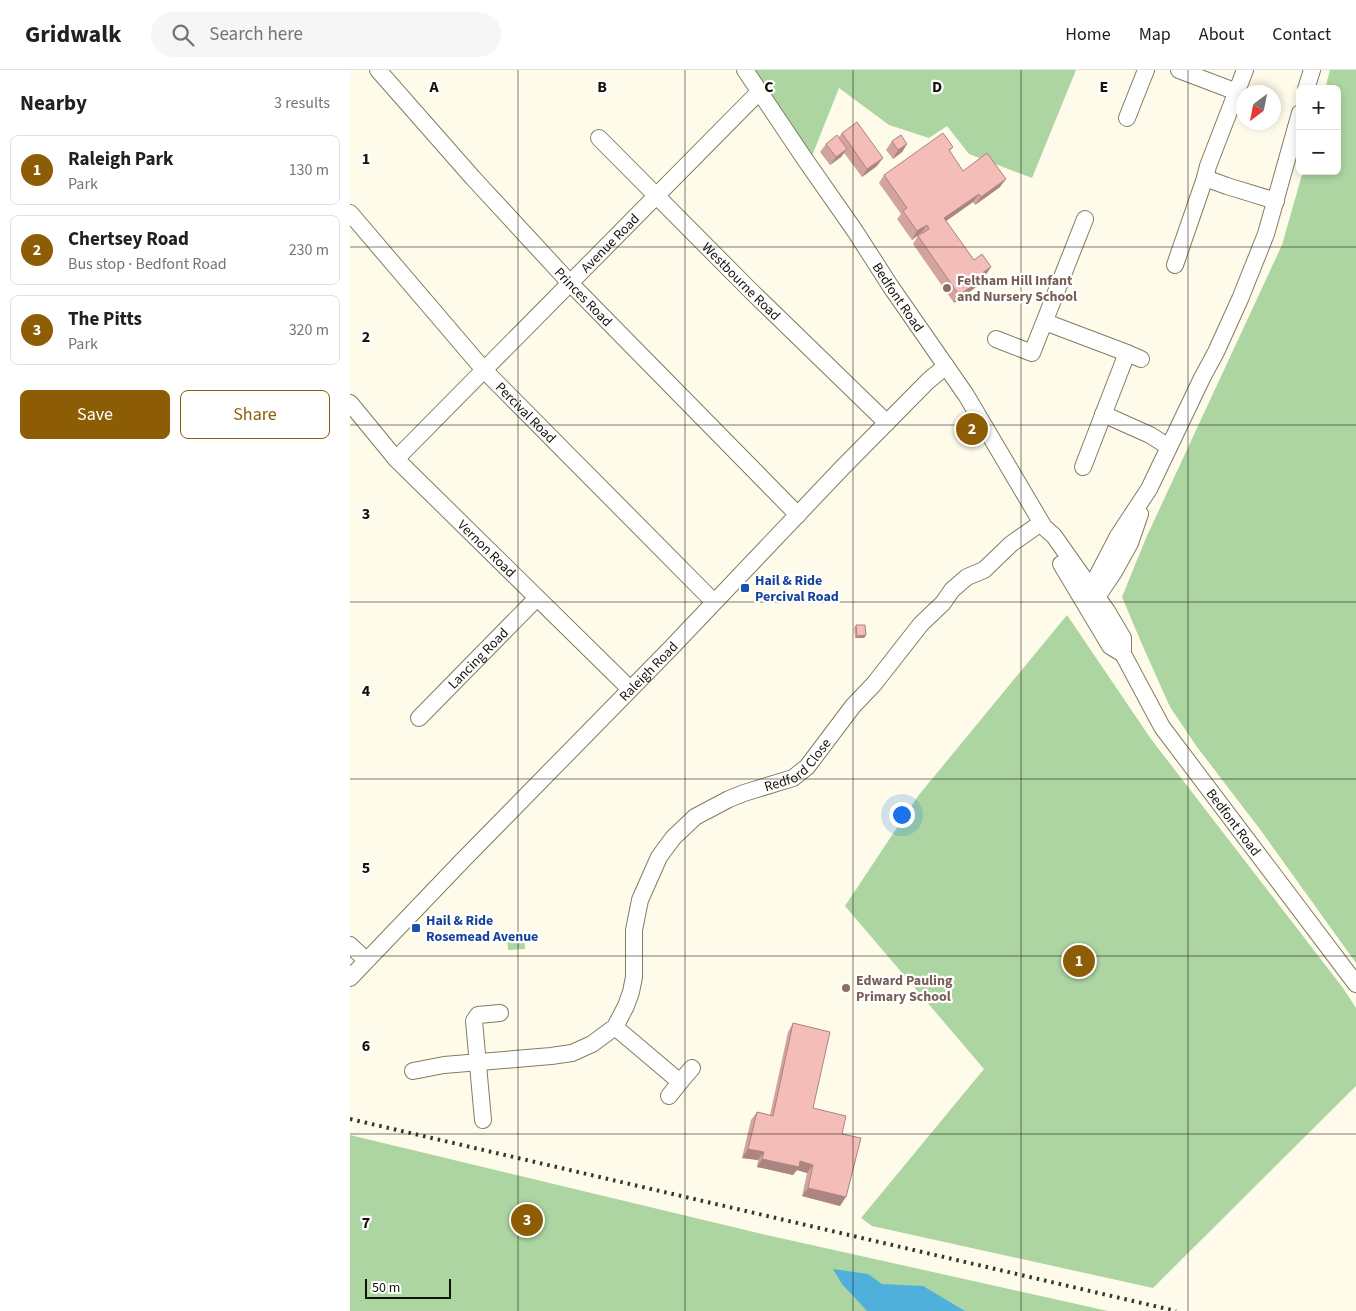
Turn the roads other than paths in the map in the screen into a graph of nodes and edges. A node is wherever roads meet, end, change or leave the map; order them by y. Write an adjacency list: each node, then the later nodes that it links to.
1 (378, 70): 21 (street, Princes Road)
2 (745, 70): 9 (street, Bedfont Road)
3 (1146, 70): 12 (street)
4 (1179, 70): 10 (street)
5 (1245, 70): 7 (street)
6 (1312, 70): 8 (street)
7 (1240, 85)
8 (1307, 85)
9 (760, 91): 16 (street, Avenue Road); 24 (street, Bedfont Road)
10 (1236, 92)
11 (1236, 95): 15 (street)
12 (1127, 118)
13 (1296, 128): 17 (street)
14 (599, 138): 16 (street, Westbourne Road)
15 (1205, 178): 17 (street); 20 (street)
16 (656, 196): 21 (street, Avenue Road); 28 (street, Westbourne Road)
17 (1276, 201): 29 (street)
18 (350, 213): 25 (street, Percival Road)
19 (1085, 219): 22 (street)
20 (1175, 265)
21 (570, 283): 25 (street, Avenue Road); 32 (street, Princes Road)
22 (1045, 322): 23 (street); 27 (street)
23 (996, 339)
24 (946, 366): 28 (street, Raleigh Road); 33 (street, Bedfont Road)
25 (484, 370): 30 (street, Avenue Road); 36 (street, Percival Road)
26 (350, 403): 30 (street, Vernon Road)
27 (1103, 414): 29 (street); 31 (street)
28 (887, 423): 32 (street, Raleigh Road)
29 (1169, 447): 34 (street)
30 (396, 459): 35 (street, Vernon Road)
31 (1083, 467)
32 (798, 515): 36 (street, Raleigh Road)
33 (1042, 525): 34 (street, Bedfont Road); 44 (street, Redford Close)
34 (1089, 597): 42 (street, Bedfont Road)
35 (536, 598): 37 (street, Vernon Road); 38 (street, Lancing Road)
36 (714, 602): 37 (street, Raleigh Road)
37 (630, 689): 40 (street, Raleigh Road)
38 (419, 718)
39 (350, 945): 40 (street)
40 (366, 960): 41 (street, Raleigh Road)
41 (350, 978)
42 (1356, 984)
43 (500, 1013): 45 (street)
44 (616, 1027): 45 (street, Redford Close); 48 (street)
45 (477, 1062): 47 (street, Redford Close); 50 (street)
46 (692, 1068): 48 (street)
47 (413, 1071)
48 (680, 1082): 49 (street)
49 (669, 1096)
50 (483, 1120)

